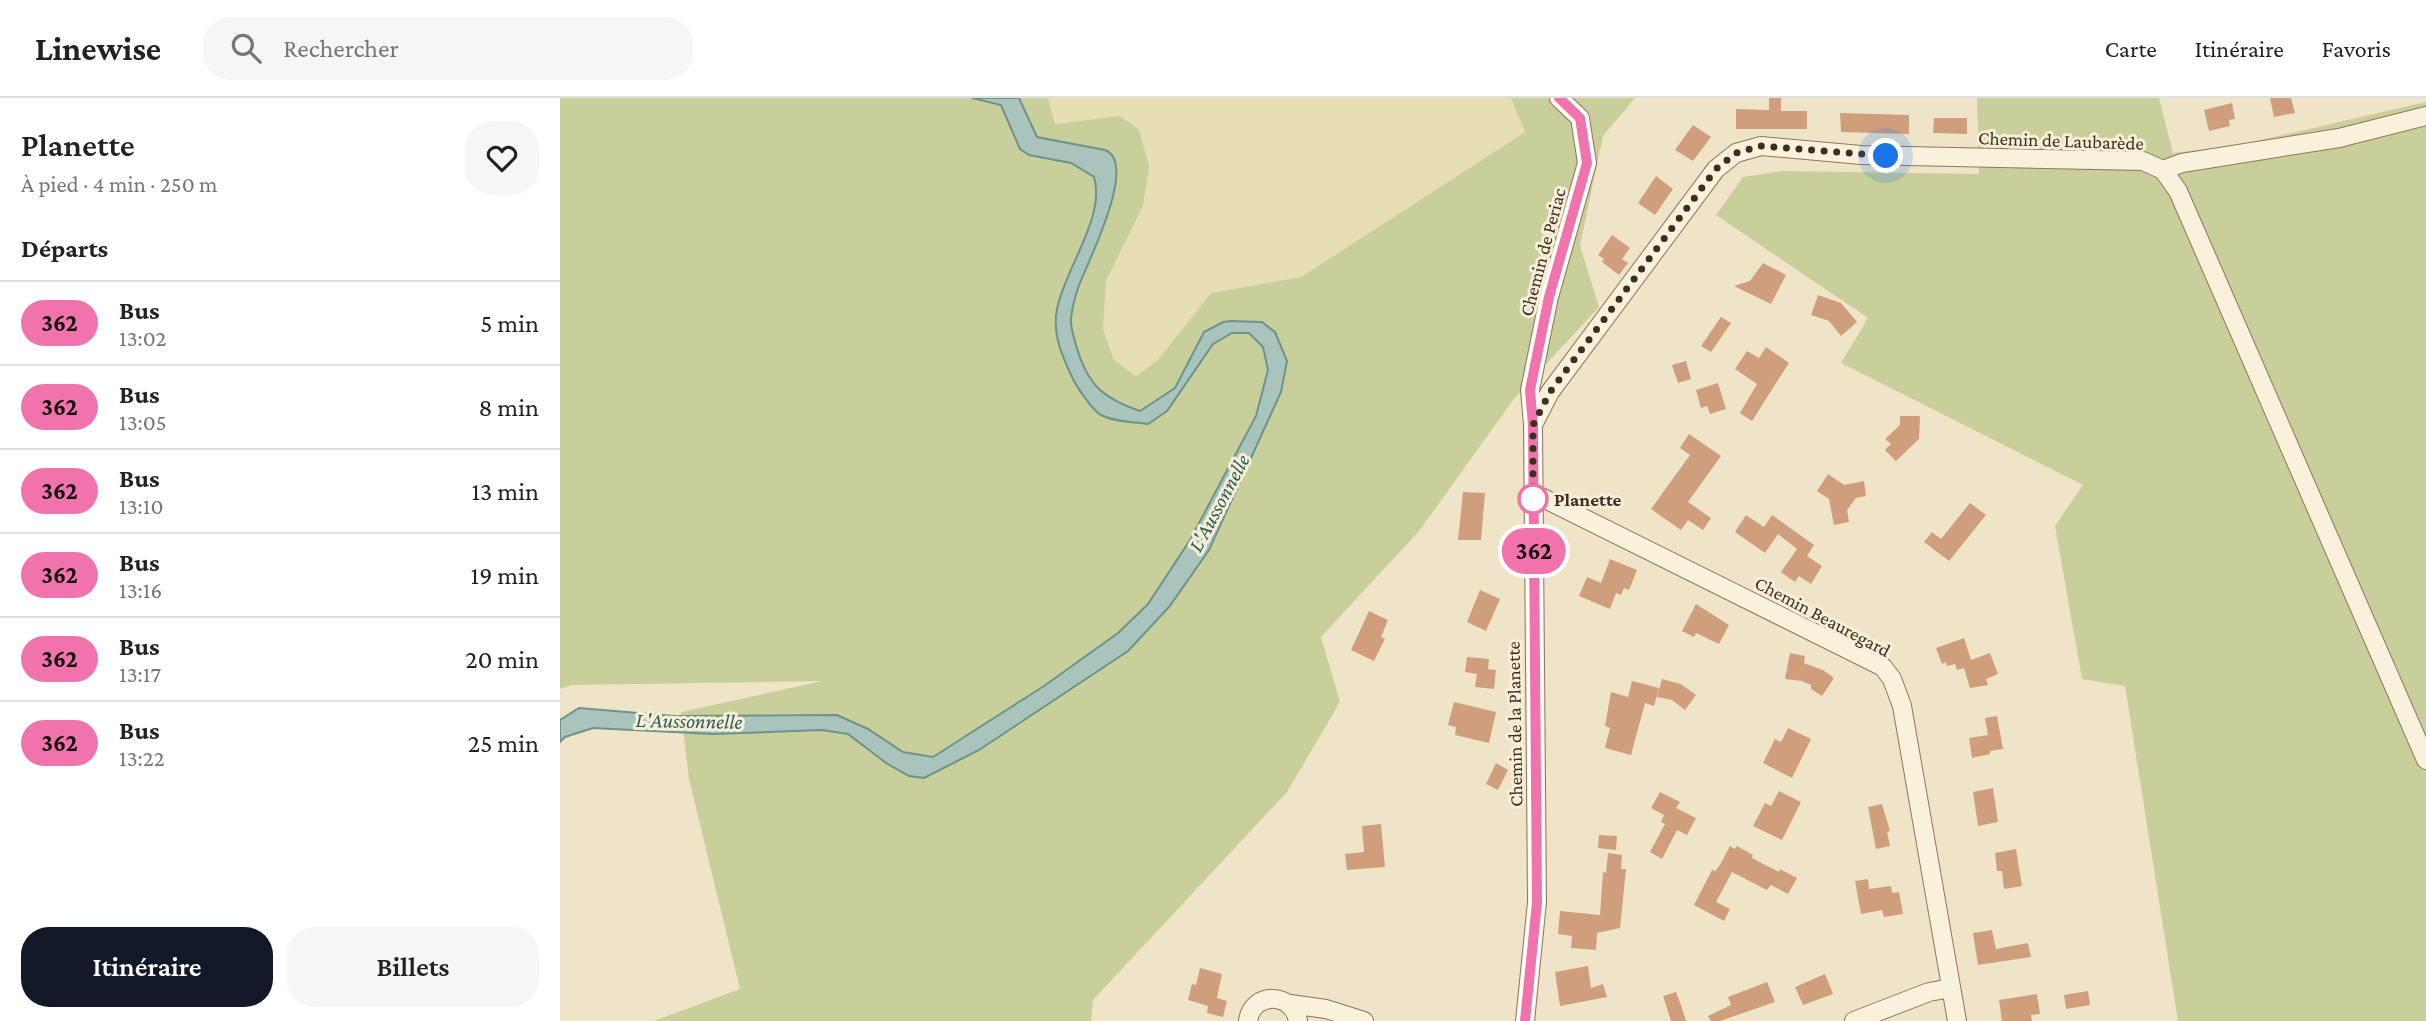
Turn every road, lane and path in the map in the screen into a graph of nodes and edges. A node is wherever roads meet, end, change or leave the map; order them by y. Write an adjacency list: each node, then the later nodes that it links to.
1 (1559, 98): 4 (street, Chemin de Periac)
2 (2426, 116): 3 (street)
3 (2163, 170): 4 (street, Chemin de Laubarède); 6 (street, Chemin de Laubarède)
4 (1533, 425): 5 (street, Chemin de la Planette)
5 (1533, 494): 7 (street, Chemin Beauregard); 11 (street, Chemin de la Planette)
6 (2426, 760)
7 (1951, 988): 12 (street); 13 (street, Chemin Beauregard)
8 (1294, 1013): 9 (street); 10 (street)
9 (1248, 1021)
10 (1364, 1021)
11 (1525, 1021)
12 (1854, 1021)
13 (1957, 1021)

